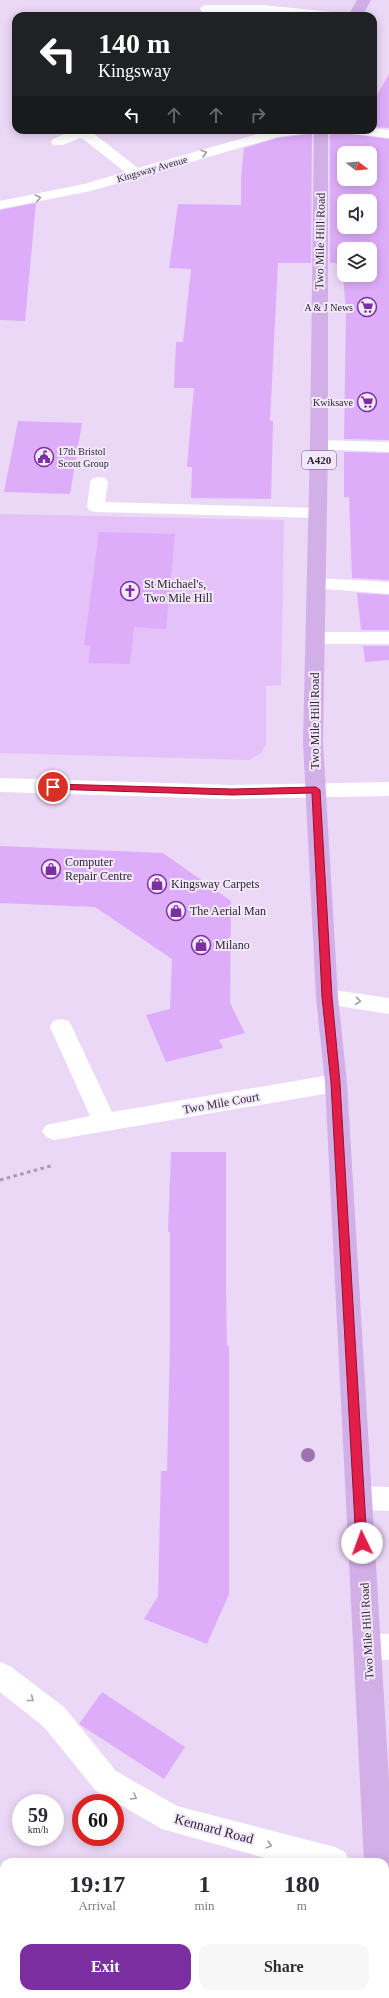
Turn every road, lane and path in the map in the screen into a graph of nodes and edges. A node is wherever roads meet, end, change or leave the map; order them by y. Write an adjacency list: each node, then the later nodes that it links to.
1 (364, 0): 4 (main road)
2 (207, 9): 3 (street)
3 (295, 12)
4 (358, 12)
5 (377, 133): 10 (street)
6 (76, 134): 11 (street)
7 (84, 134): 12 (street)
8 (274, 134): 12 (street, Kingsway Avenue, one-way to 8)
9 (321, 134): 14 (main road, Two Mile Hill Road / A420)
10 (389, 134)
11 (58, 142)
12 (135, 174): 13 (street, Kingsway Avenue, one-way to 12)
13 (0, 205)
14 (319, 445): 15 (street); 17 (main road, Two Mile Hill Road / A420)
15 (389, 447)
16 (99, 482): 17 (street)
17 (318, 513): 18 (main road, Two Mile Hill Road / A420)
18 (317, 584): 19 (street); 20 (main road, Two Mile Hill Road / A420)
19 (389, 588)
20 (315, 638): 21 (street); 24 (main road, Two Mile Hill Road / A420)
21 (389, 638)
22 (0, 785): 24 (street)
23 (389, 789): 24 (street)
24 (316, 790): 25 (main road, Two Mile Hill Road / A420)
25 (327, 997): 26 (street, one-way to 26); 28 (main road, Two Mile Hill Road / A420)
26 (389, 1006)
27 (61, 1027): 29 (street)
28 (336, 1083): 29 (street, Two Mile Court); 31 (main road, Two Mile Hill Road / A420)
29 (105, 1123): 30 (street, Two Mile Court)
30 (54, 1132)
31 (359, 1498): 32 (street); 33 (main road, Two Mile Hill Road / A420)
32 (389, 1498)
33 (378, 1646): 36 (main road, Two Mile Hill Road / A420)
34 (0, 1675): 35 (street, Kennard Road, one-way to 35)
35 (320, 1858)
36 (379, 1858)

